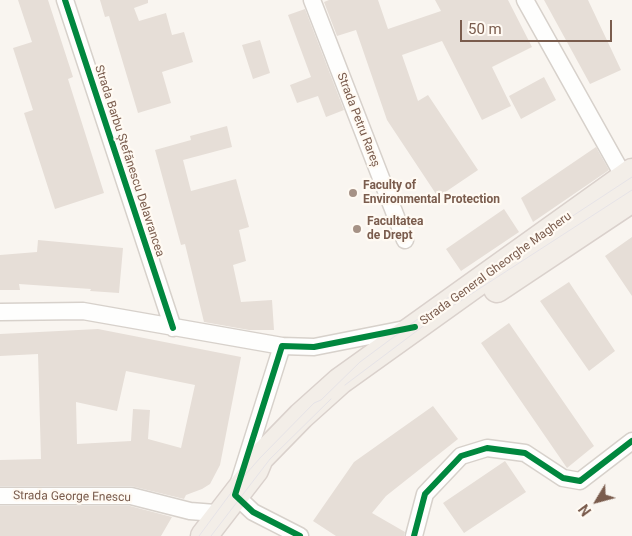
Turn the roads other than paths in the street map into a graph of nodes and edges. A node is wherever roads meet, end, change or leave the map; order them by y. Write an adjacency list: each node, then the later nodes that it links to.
1 (65, 0): 8 (street, Strada Barbu Ștefănescu Delavrancea)
2 (312, 0): 5 (street, Strada Petru Rareș)
3 (525, 0): 4 (street)
4 (629, 183): 7 (main road, Strada General Gheorghe Magheru); 11 (main road, Strada General Gheorghe Magheru)
5 (405, 240)
6 (0, 312): 8 (street)
7 (414, 327): 9 (street); 11 (main road, Strada General Gheorghe Magheru)
8 (172, 328): 9 (street)
9 (282, 346): 13 (street)
10 (632, 441): 16 (street)
11 (256, 470): 13 (main road, Strada General Gheorghe Magheru)
12 (0, 496): 13 (street, Strada George Enescu)
13 (232, 499): 14 (main road, Strada General Gheorghe Magheru); 15 (street)
14 (204, 536)
15 (300, 536)
16 (414, 536)

